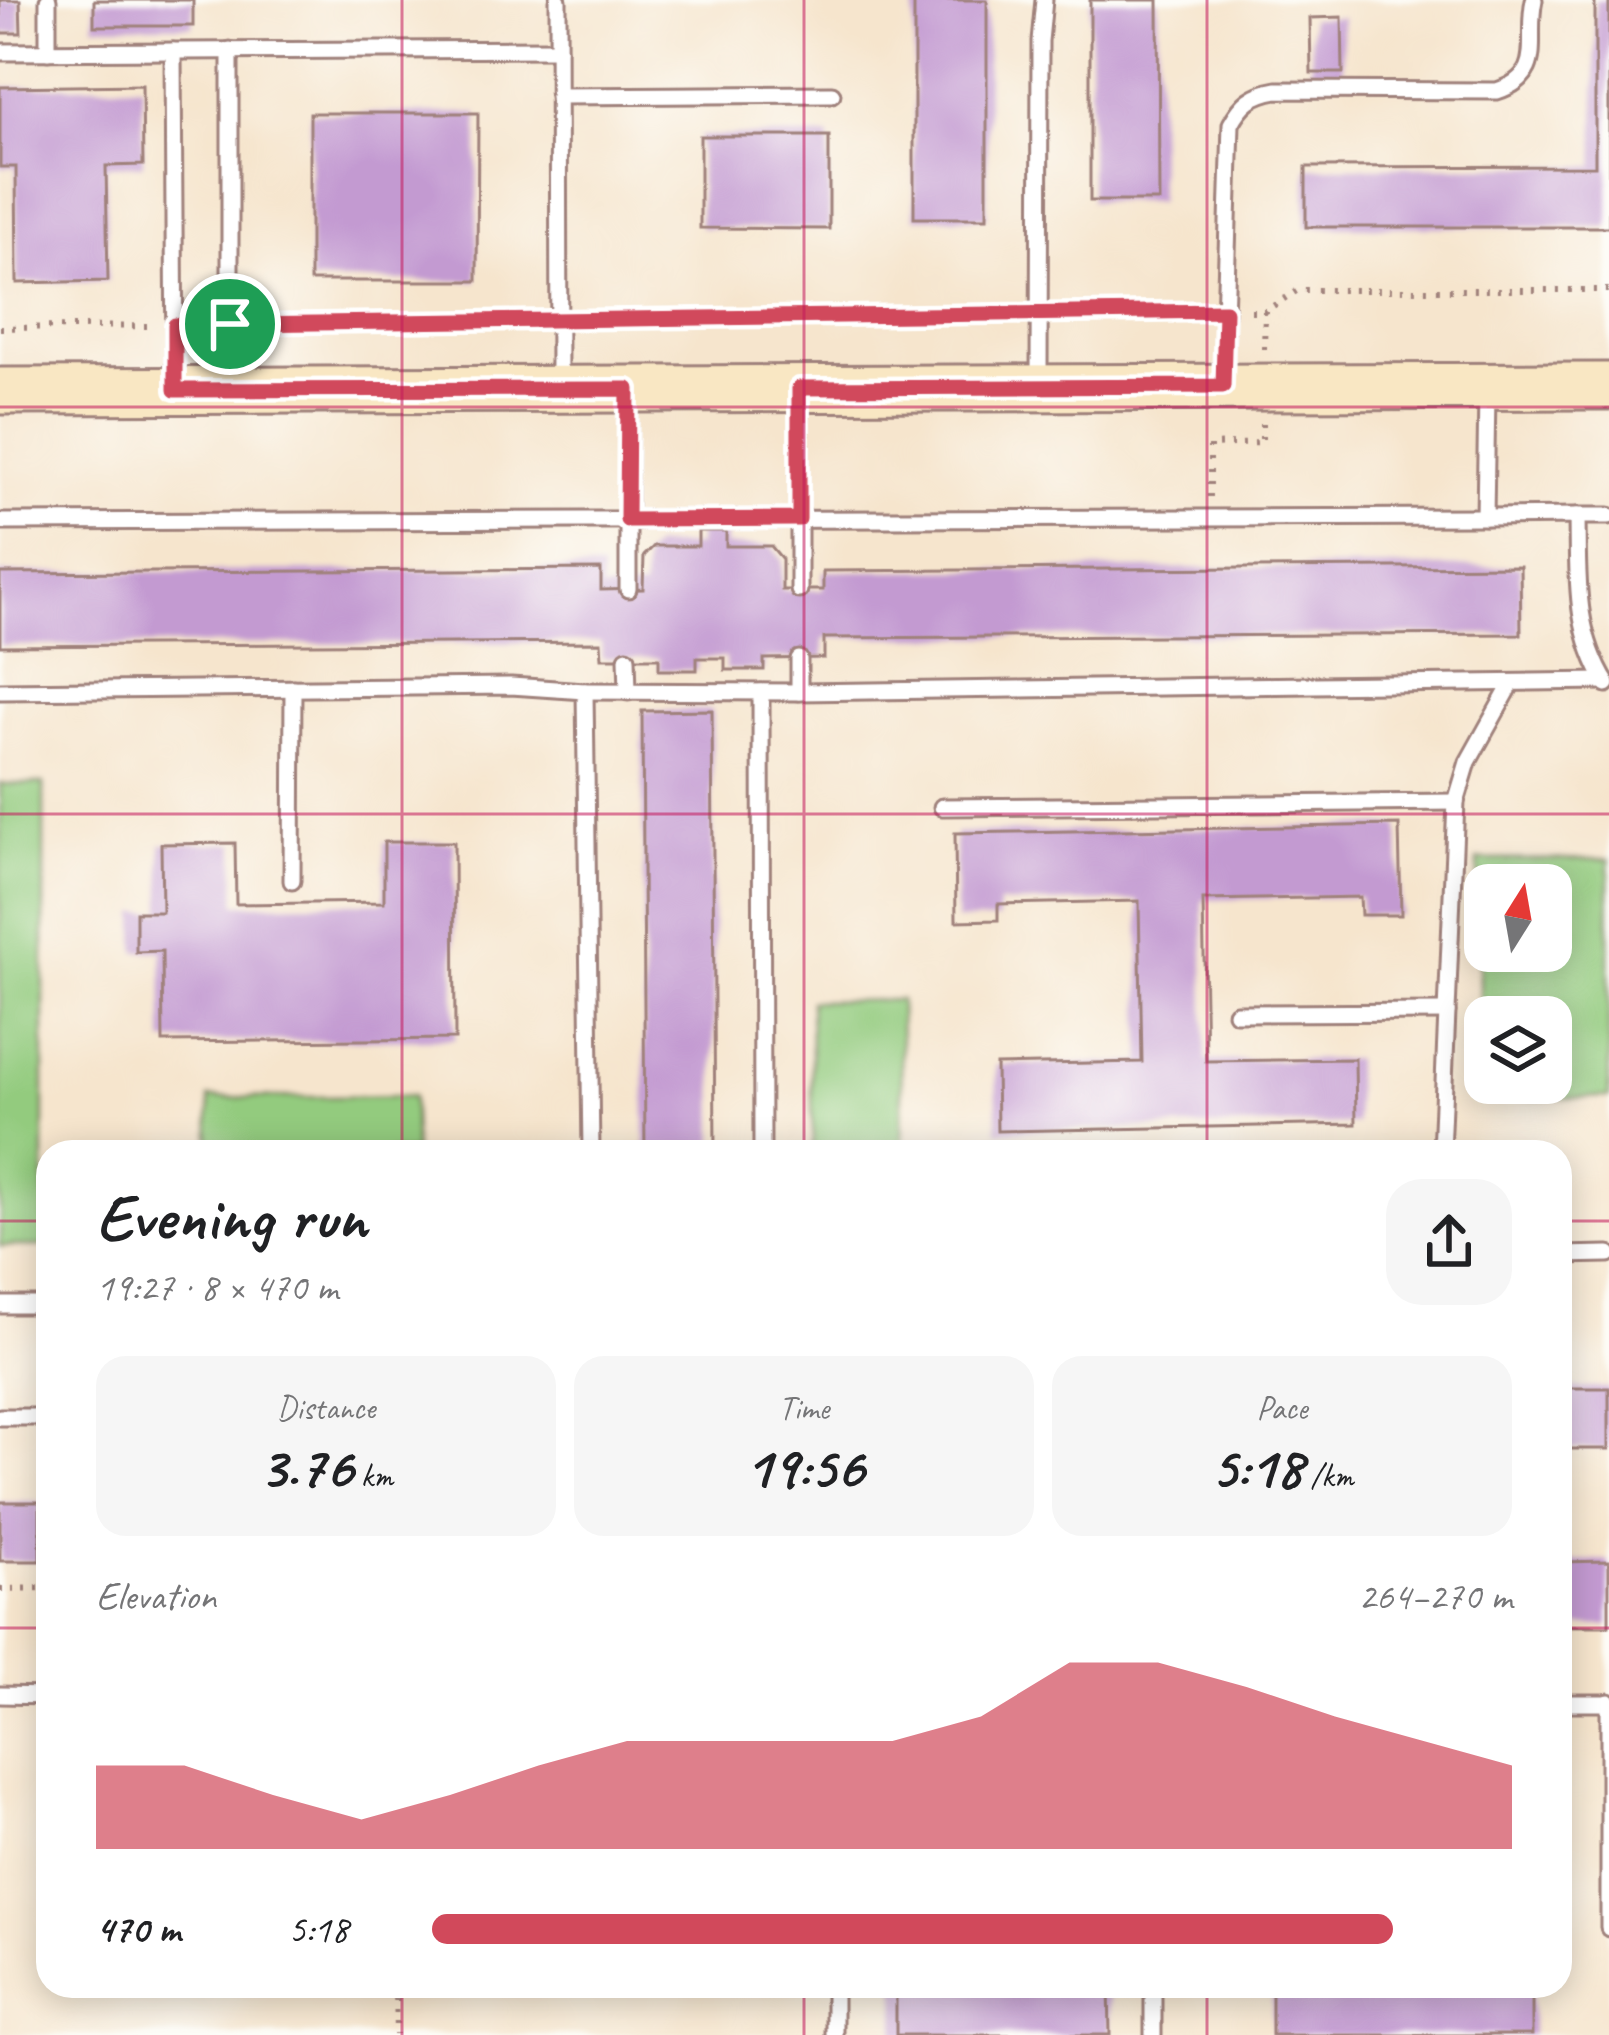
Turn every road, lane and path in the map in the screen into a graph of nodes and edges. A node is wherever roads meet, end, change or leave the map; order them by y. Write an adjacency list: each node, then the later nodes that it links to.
1 (48, 0): 9 (lane)
2 (558, 0): 5 (lane)
3 (1044, 0): 14 (lane)
4 (1534, 0): 13 (lane)
5 (558, 49): 6 (lane); 11 (lane)
6 (230, 50): 7 (lane); 16 (lane)
7 (173, 51): 9 (lane); 17 (lane)
8 (0, 52): 9 (lane)
9 (48, 52)
10 (832, 94): 11 (lane)
11 (558, 96): 15 (lane)
12 (1609, 290): 13 (path)
13 (1225, 311): 14 (path); 19 (lane)
14 (1039, 313): 15 (path); 22 (lane)
15 (559, 318): 16 (path); 24 (lane)
16 (230, 324): 27 (lane)
17 (175, 325): 18 (path); 26 (lane)
18 (0, 328)
19 (1223, 386): 20 (main road); 22 (main road)
20 (1487, 386): 21 (main road); 31 (lane)
21 (1609, 386)
22 (1039, 387): 23 (main road)
23 (799, 388): 25 (main road); 32 (lane)
24 (559, 389): 25 (main road); 27 (main road)
25 (628, 389): 33 (lane)
26 (175, 390): 27 (main road); 28 (main road)
27 (230, 390)
28 (0, 391)
29 (1577, 516): 30 (lane); 31 (lane); 40 (lane)
30 (1609, 516)
31 (1485, 517): 32 (lane)
32 (799, 519): 33 (lane); 36 (lane)
33 (627, 520): 34 (lane); 35 (lane)
34 (0, 522)
35 (628, 590)
36 (799, 590)
37 (628, 658): 44 (lane)
38 (799, 659): 46 (lane)
39 (1512, 682): 40 (lane); 46 (lane); 47 (lane)
40 (1607, 684)
41 (293, 688): 42 (lane); 43 (lane); 49 (lane)
42 (0, 691)
43 (585, 691): 44 (lane); 52 (lane)
44 (628, 692): 45 (lane)
45 (760, 692): 46 (lane); 53 (lane)
46 (799, 692)
47 (1456, 802): 48 (lane); 51 (lane)
48 (942, 808)
49 (292, 881)
50 (1236, 1012): 51 (lane)
51 (1448, 1012): 54 (lane)
52 (591, 1140)
53 (762, 1140)
54 (1443, 1140)
55 (1572, 1255): 56 (lane)
56 (1609, 1255)
57 (0, 1304): 58 (lane)
58 (36, 1305)
59 (36, 1417): 60 (lane)
60 (0, 1418)
61 (0, 1588): 62 (path)
62 (36, 1588)
63 (0, 1695): 64 (lane)
64 (36, 1696)
65 (1608, 1702): 66 (lane); 67 (lane)
66 (1572, 1703)
67 (1609, 1928)
68 (395, 1998): 71 (path)
69 (834, 1998): 72 (lane)
70 (1153, 1998): 73 (lane)
71 (396, 2035)
72 (834, 2035)
73 (1153, 2035)

